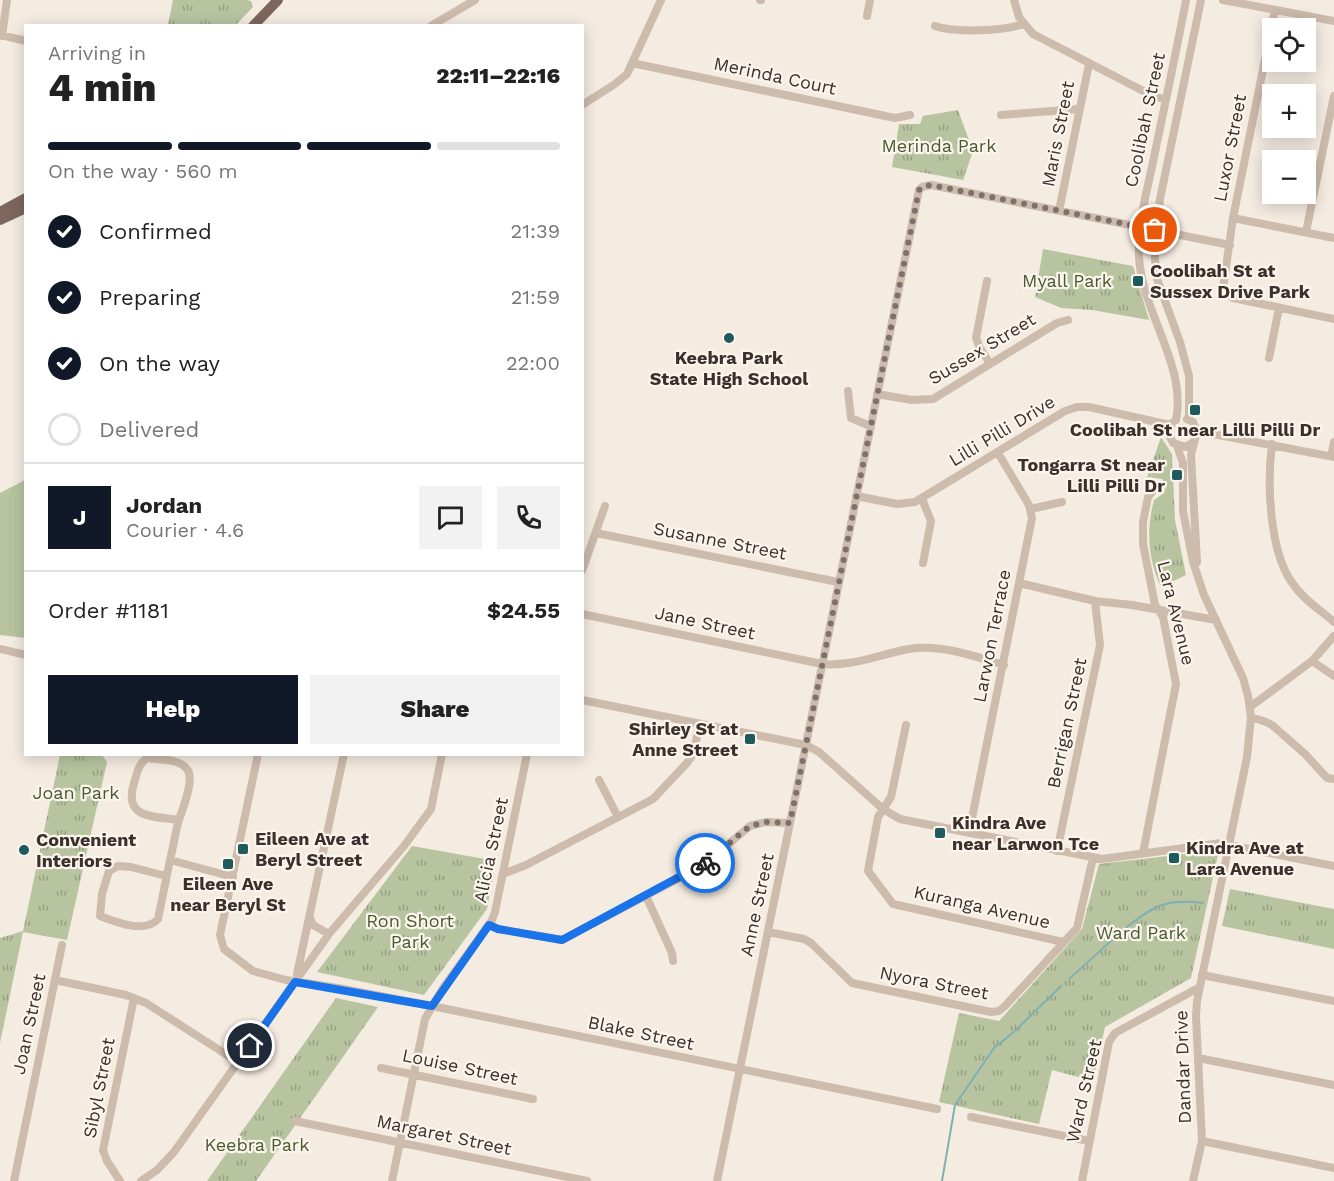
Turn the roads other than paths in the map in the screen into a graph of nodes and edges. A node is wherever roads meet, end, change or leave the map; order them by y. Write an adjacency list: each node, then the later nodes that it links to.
1 (7, 0): 17 (street)
2 (276, 0): 13 (main road)
3 (475, 0): 14 (street)
4 (661, 0): 19 (street)
5 (870, 0): 11 (street)
6 (1014, 0): 15 (street)
7 (1186, 0): 22 (street, Coolibah Street)
8 (1201, 0): 34 (street, Coolibah Street)
9 (1223, 0): 10 (street)
10 (1275, 10): 12 (street); 31 (street, Luxor Street)
11 (867, 16)
12 (1334, 21)
13 (255, 24)
14 (434, 24)
15 (1023, 24): 16 (street); 20 (street)
16 (935, 26)
17 (1, 36): 18 (street)
18 (24, 41)
19 (633, 63): 23 (street); 25 (street, Merinda Court)
20 (1089, 64): 22 (street); 24 (street, Maris Street)
21 (1334, 96): 35 (street)
22 (1166, 100): 33 (street, Coolibah Street)
23 (584, 104)
24 (1079, 109): 26 (street); 29 (street, Maris Street)
25 (910, 115)
26 (1001, 115)
27 (24, 199): 30 (main road)
28 (24, 209): 32 (main road)
29 (1059, 211): 33 (street); 45 (street, Anne Street)
30 (0, 212)
31 (1233, 218): 35 (street); 37 (street, Luxor Street)
32 (0, 220)
33 (1140, 228): 34 (street); 47 (street, Coolibah Street)
34 (1155, 230): 37 (street); 46 (street, Coolibah Street)
35 (1306, 232): 36 (street)
36 (1334, 238)
37 (1230, 245): 39 (street, Luxor Street)
38 (987, 281): 43 (street)
39 (1279, 308): 40 (street); 42 (street)
40 (1334, 319)
41 (1068, 320): 43 (street, Sussex Street)
42 (1269, 358)
43 (990, 364): 45 (street, Sussex Street)
44 (848, 391): 48 (street)
45 (877, 394): 48 (street, Anne Street)
46 (1189, 420): 47 (street); 49 (street)
47 (1173, 423): 53 (street); 54 (street, Lilli Pilli Drive)
48 (870, 426): 57 (street, Anne Street)
49 (1197, 430): 50 (street); 52 (street)
50 (1194, 442): 53 (street); 65 (street)
51 (1334, 442): 55 (street)
52 (1272, 444): 55 (street); 72 (street)
53 (1177, 446): 65 (street)
54 (998, 453): 58 (street, Lilli Pilli Drive); 61 (street)
55 (1333, 456)
56 (1155, 488): 69 (street, Lara Avenue)
57 (856, 496): 58 (street, Lilli Pilli Drive); 66 (street, Anne Street)
58 (922, 498): 63 (street)
59 (1062, 502): 61 (street)
60 (605, 506): 62 (street)
61 (1031, 509): 67 (street, Larwon Terrace)
62 (596, 533): 64 (street); 66 (street, Susanne Street)
63 (923, 562)
64 (584, 566)
65 (1196, 568): 71 (street, Dandar Drive)
66 (838, 582): 77 (street, Anne Street)
67 (1019, 584): 68 (street); 78 (street, Larwon Terrace)
68 (1095, 601): 69 (street); 98 (street, Berrigan Street)
69 (1158, 610): 71 (street); 99 (street, Lara Avenue)
70 (584, 614): 77 (street, Jane Street)
71 (1216, 620): 81 (street, Dandar Drive)
72 (1334, 622)
73 (1334, 636): 76 (street)
74 (0, 649): 75 (street)
75 (24, 655)
76 (1312, 661): 79 (street); 81 (street)
77 (822, 664): 78 (street, Jane Street); 85 (street, Anne Street)
78 (1004, 665): 96 (street, Larwon Terrace)
79 (1334, 676)
80 (584, 700): 83 (street)
81 (1250, 707): 82 (street, Dandar Drive)
82 (1251, 717): 90 (street); 97 (street, Dandar Drive)
83 (700, 724): 85 (street); 93 (street)
84 (906, 725): 92 (street)
85 (806, 746): 92 (street); 95 (street, Anne Street)
86 (258, 756): 105 (street, Blake Street)
87 (344, 756): 107 (street)
88 (442, 756): 110 (street)
89 (527, 756): 103 (street, Alicia Street)
90 (1334, 779)
91 (600, 780): 93 (street)
92 (883, 808): 96 (street); 111 (street, Kuranga Avenue)
93 (618, 818): 103 (street)
94 (179, 820): 94 (street); 101 (street)
95 (790, 823): 106 (street); 109 (street, Anne Street)
96 (969, 833): 98 (street)
97 (1229, 843): 99 (street); 102 (street); 114 (street, Dandar Drive)
98 (1057, 851): 100 (street)
99 (1143, 853): 100 (street)
100 (1093, 858): 111 (street, Nyora Street)
101 (170, 860): 104 (street); 105 (street)
102 (1334, 866)
103 (503, 874): 108 (street, Alicia Street)
104 (166, 876): 104 (street)
105 (233, 877): 115 (street, Blake Street)
106 (646, 896): 108 (street); 113 (street)
107 (310, 918): 110 (street); 115 (street)
108 (489, 925): 120 (street, Alicia Street)
109 (768, 932): 111 (street, Nyora Street); 124 (street, Anne Street)
110 (329, 934): 115 (street)
111 (1063, 942)
112 (62, 945): 116 (street, Joan Street)
113 (673, 962)
114 (1202, 975): 117 (street, Dandar Drive); 119 (street)
115 (297, 979): 120 (street, Blake Street); 122 (street)
116 (55, 980): 118 (street); 136 (street, Joan Street)
117 (1200, 987): 121 (street, Dandar Drive); 131 (street, Ward Street)
118 (134, 998): 122 (street); 137 (street, Sibyl Street)
119 (1334, 1001)
120 (432, 1006): 124 (street, Blake Street); 125 (street, Alicia Street)
121 (1198, 1058): 126 (street); 132 (street, Dandar Drive)
122 (238, 1062): 138 (street)
123 (381, 1068): 125 (street, Louise Street)
124 (740, 1070): 128 (street, Blake Street); 135 (street, Anne Street)
125 (414, 1075): 127 (street, Louise Street); 133 (street, Alicia Street)
126 (1334, 1085)
127 (533, 1099)
128 (937, 1109)
129 (971, 1117): 131 (street)
130 (295, 1121): 133 (street, Margaret Street)
131 (1089, 1141): 141 (street, Ward Street)
132 (1202, 1141): 134 (street); 142 (street, Dandar Drive)
133 (399, 1143): 139 (street, Alicia Street); 140 (street, Margaret Street)
134 (1334, 1168)
135 (717, 1178)
136 (14, 1181)
137 (120, 1181)
138 (141, 1181)
139 (392, 1181)
140 (586, 1181)
141 (1082, 1181)
142 (1193, 1181)

